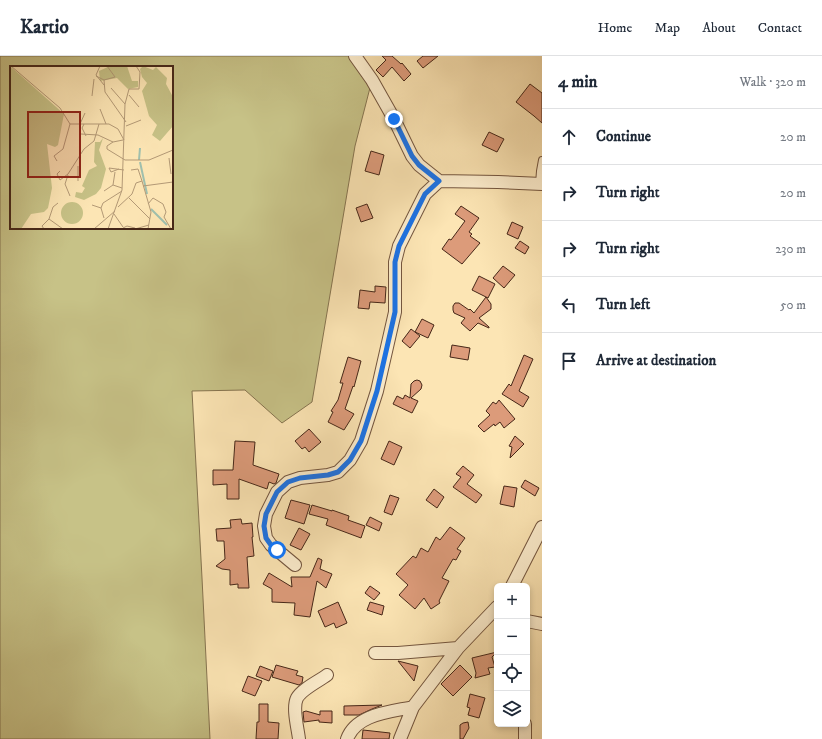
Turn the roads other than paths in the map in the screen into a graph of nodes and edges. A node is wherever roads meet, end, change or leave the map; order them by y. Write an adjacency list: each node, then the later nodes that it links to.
1 (355, 56): 3 (street)
2 (542, 160): 4 (lane)
3 (439, 181): 4 (street); 6 (street)
4 (540, 184)
5 (542, 527): 7 (street)
6 (295, 565)
7 (514, 583)
8 (494, 612): 11 (street)
9 (530, 621): 10 (street)
10 (542, 624)
11 (458, 648): 12 (street); 14 (street)
12 (375, 653)
13 (327, 675): 16 (street)
14 (412, 708): 17 (street); 18 (street)
15 (525, 727): 19 (street)
16 (299, 739)
17 (347, 739)
18 (400, 739)
19 (525, 739)

